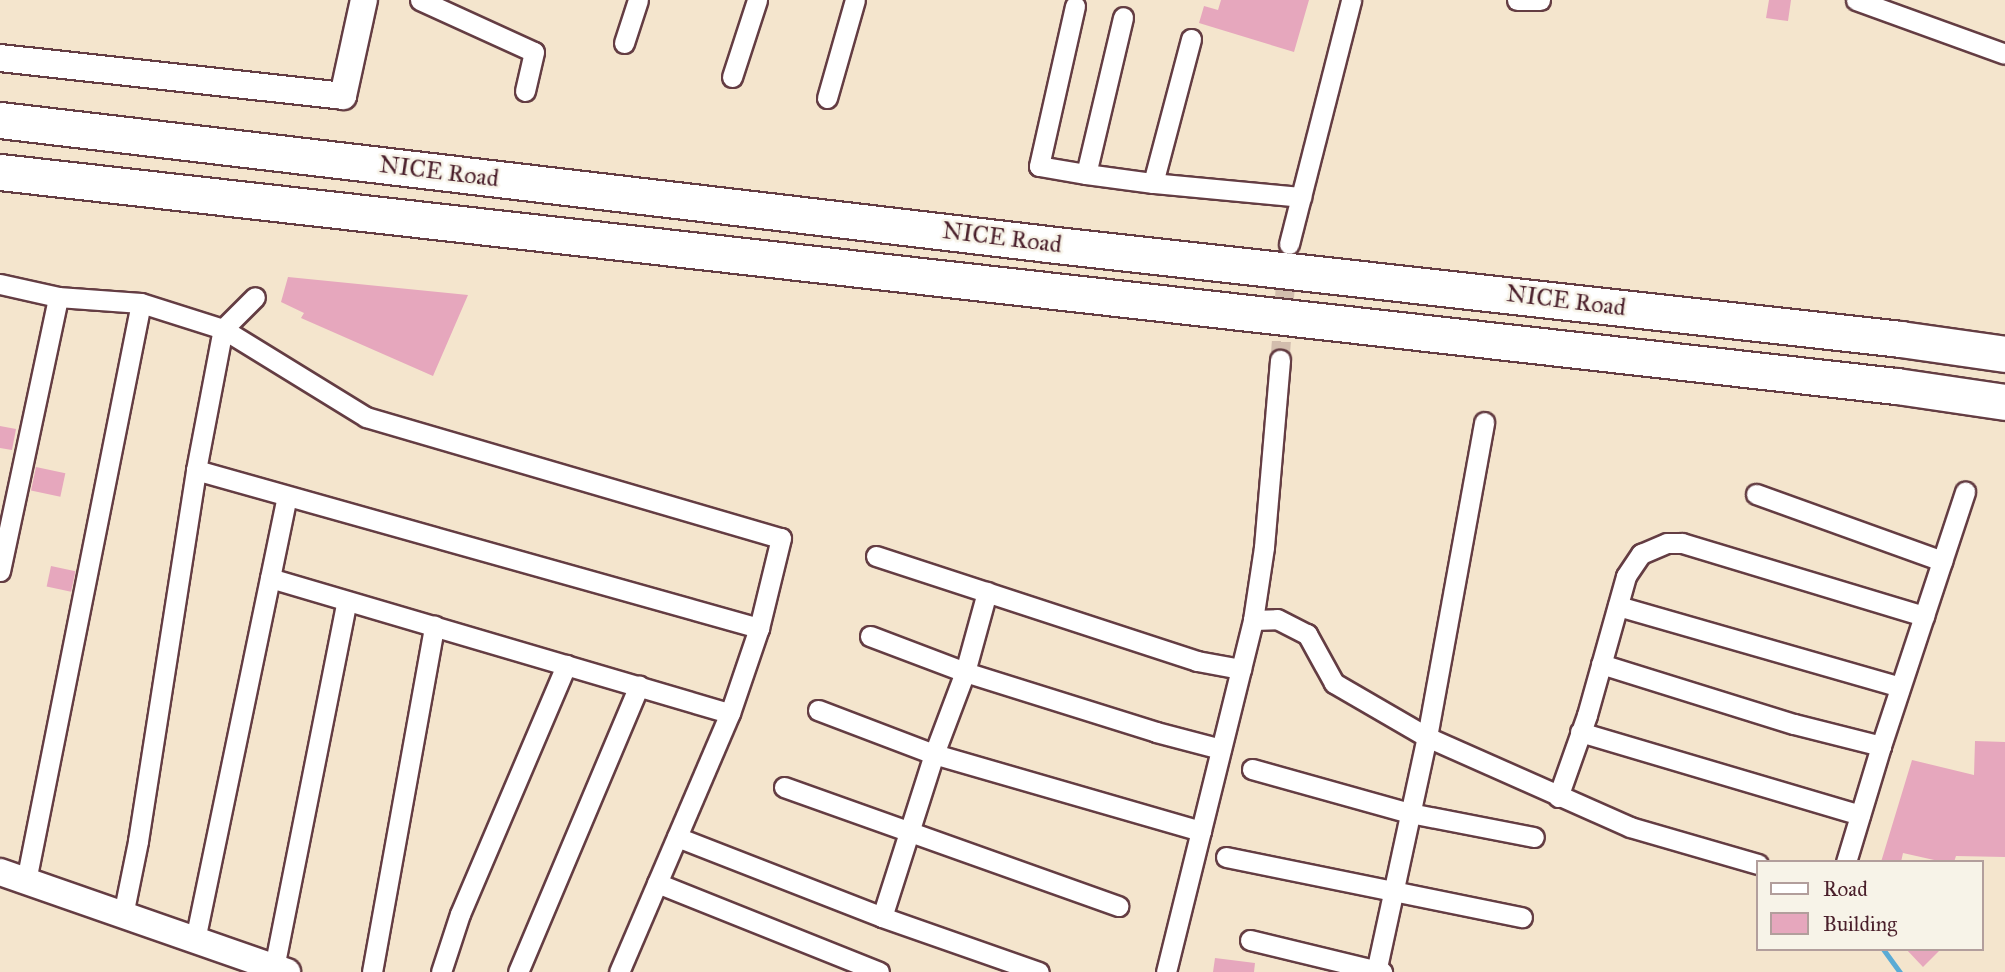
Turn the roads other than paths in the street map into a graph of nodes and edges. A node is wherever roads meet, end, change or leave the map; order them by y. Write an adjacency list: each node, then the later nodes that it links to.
1 (364, 0): 15 (street)
2 (638, 0): 13 (street)
3 (757, 0): 16 (street)
4 (855, 0): 18 (street)
5 (1351, 0): 23 (street)
6 (1517, 0): 7 (street)
7 (1540, 0)
8 (1856, 0): 14 (street)
9 (432, 2): 17 (street)
10 (1075, 6): 21 (street)
11 (1123, 17): 21 (street)
12 (1191, 38): 22 (street)
13 (624, 43)
14 (2005, 54)
15 (0, 58)
16 (733, 77)
17 (525, 91)
18 (827, 98)
19 (0, 120): 30 (highway, NICE Road)
20 (0, 172): 32 (highway, NICE Road)
21 (1086, 174): 22 (street)
22 (1153, 183): 23 (street)
23 (1301, 197): 24 (street)
24 (1289, 244)
25 (0, 284): 26 (street)
26 (58, 297): 28 (street); 40 (street)
27 (255, 297): 29 (street)
28 (141, 303): 29 (street); 76 (street)
29 (223, 329): 34 (street); 48 (street)
30 (2005, 354)
31 (1280, 360): 46 (street)
32 (2005, 402)
33 (1485, 422): 59 (street)
34 (195, 470): 37 (street); 80 (street)
35 (1965, 492): 39 (street)
36 (1756, 494): 39 (street)
37 (287, 496): 41 (street); 48 (street)
38 (876, 556): 42 (street)
39 (1942, 561): 45 (street)
40 (0, 571)
41 (270, 578): 43 (street); 83 (street)
42 (987, 592): 52 (street); 53 (street)
43 (347, 601): 47 (street); 86 (street)
44 (1618, 606): 45 (street); 50 (street); 55 (street)
45 (1924, 616): 55 (street)
46 (1253, 620): 52 (street); 59 (street)
47 (433, 626): 51 (street); 87 (street)
48 (759, 628): 57 (street)
49 (870, 636): 53 (street)
50 (1601, 664): 58 (street); 60 (street)
51 (566, 665): 54 (street); 88 (street)
52 (1241, 669): 61 (street)
53 (965, 672): 61 (street); 62 (street)
54 (639, 686): 57 (street); 89 (street)
55 (1900, 687): 60 (street)
56 (818, 710): 62 (street)
57 (730, 713): 71 (street)
58 (1580, 732): 65 (street); 67 (street)
59 (1427, 737): 65 (street); 66 (street)
60 (1881, 746): 67 (street)
61 (1221, 749): 68 (street)
62 (934, 754): 68 (street); 69 (street)
63 (1252, 769): 66 (street)
64 (784, 787): 69 (street)
65 (1558, 797): 74 (street)
66 (1410, 813): 70 (street); 78 (street)
67 (1860, 815): 73 (street)
68 (1201, 831): 93 (street)
69 (909, 832): 79 (street); 81 (street)
70 (1534, 836)
71 (677, 837): 77 (street); 81 (street)
72 (1226, 857): 78 (street)
73 (1847, 860)
74 (1756, 862)
75 (0, 872): 76 (street)
76 (26, 881): 80 (street)
77 (657, 883): 90 (street); 91 (street)
78 (1393, 892): 82 (street); 94 (street)
79 (1118, 906)
80 (122, 915): 83 (street)
81 (881, 917): 92 (street)
82 (1522, 918)
83 (195, 940): 85 (street)
84 (1250, 940): 94 (street)
85 (231, 963): 86 (street)
86 (281, 970)
87 (372, 972)
88 (440, 972)
89 (518, 972)
90 (620, 972)
91 (879, 972)
92 (1039, 972)
93 (1166, 972)
94 (1378, 972)

